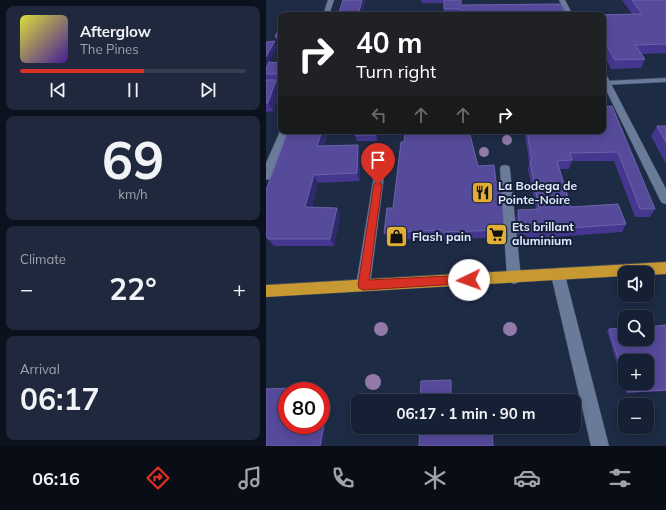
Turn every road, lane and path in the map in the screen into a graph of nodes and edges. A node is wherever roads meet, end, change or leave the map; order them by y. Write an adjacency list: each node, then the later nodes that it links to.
1 (331, 0): 3 (street)
2 (562, 0): 4 (street)
3 (327, 12)
4 (568, 12)
5 (606, 79): 6 (lane)
6 (666, 80)
7 (606, 81): 14 (street)
8 (266, 84): 9 (street)
9 (278, 84)
10 (283, 134): 13 (street)
11 (380, 169): 18 (street)
12 (505, 169): 17 (street)
13 (266, 176)
14 (666, 200)
15 (666, 268): 16 (highway)
16 (558, 275): 17 (highway); 20 (street)
17 (514, 278): 18 (highway)
18 (363, 285): 19 (highway)
19 (266, 291)
20 (600, 446)

